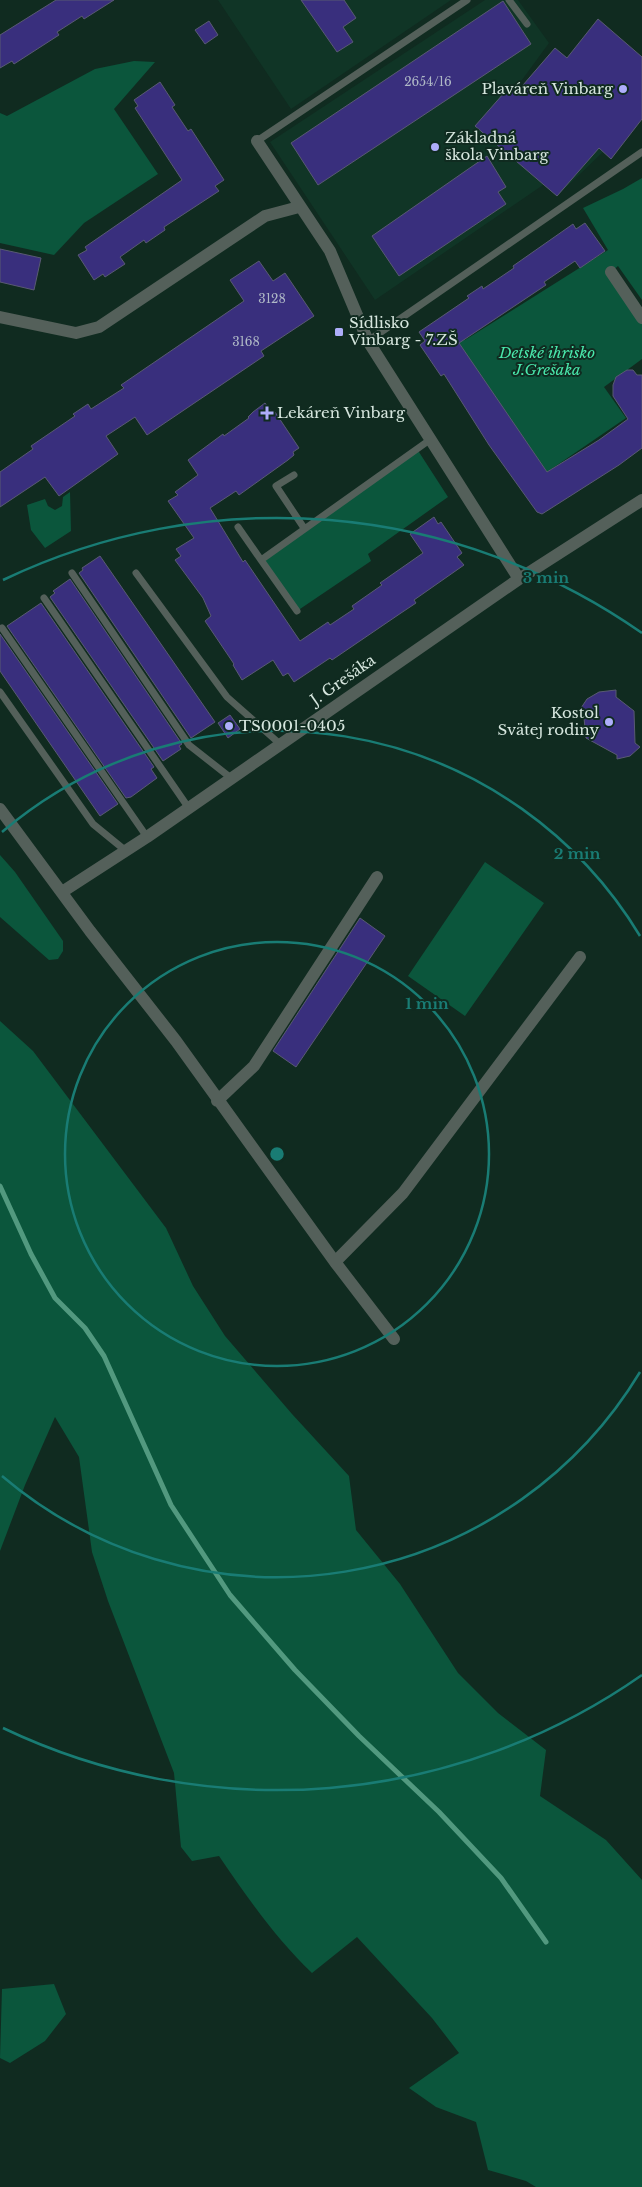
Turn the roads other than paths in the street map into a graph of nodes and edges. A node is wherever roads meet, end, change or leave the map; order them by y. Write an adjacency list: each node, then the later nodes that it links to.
1 (467, 0): 4 (lane)
2 (509, 0): 3 (lane)
3 (527, 24)
4 (256, 141): 6 (street)
5 (642, 152): 10 (lane)
6 (299, 207): 8 (street); 10 (street)
7 (611, 272): 9 (street)
8 (0, 317)
9 (642, 318)
10 (368, 341): 11 (street)
11 (431, 439): 15 (lane); 19 (street)
12 (294, 475): 15 (lane)
13 (642, 500): 19 (street, J. Grešáka)
14 (238, 526): 16 (lane)
15 (304, 528): 16 (lane)
16 (261, 560): 21 (lane)
17 (72, 573): 25 (lane)
18 (136, 573): 24 (lane)
19 (519, 579): 24 (street, J. Grešáka)
20 (44, 598): 26 (lane)
21 (297, 611)
22 (2, 628): 28 (lane)
23 (0, 692): 29 (lane)
24 (280, 744): 25 (street, J. Grešáka)
25 (230, 778): 26 (street, J. Grešáka)
26 (188, 807): 28 (street, J. Grešáka)
27 (0, 809): 31 (street)
28 (147, 837): 29 (street, J. Grešáka)
29 (126, 852): 31 (street, J. Grešáka)
30 (377, 877): 33 (street)
31 (62, 892): 33 (street)
32 (580, 957): 34 (street)
33 (217, 1101): 34 (street)
34 (336, 1262): 35 (street)
35 (394, 1339)

